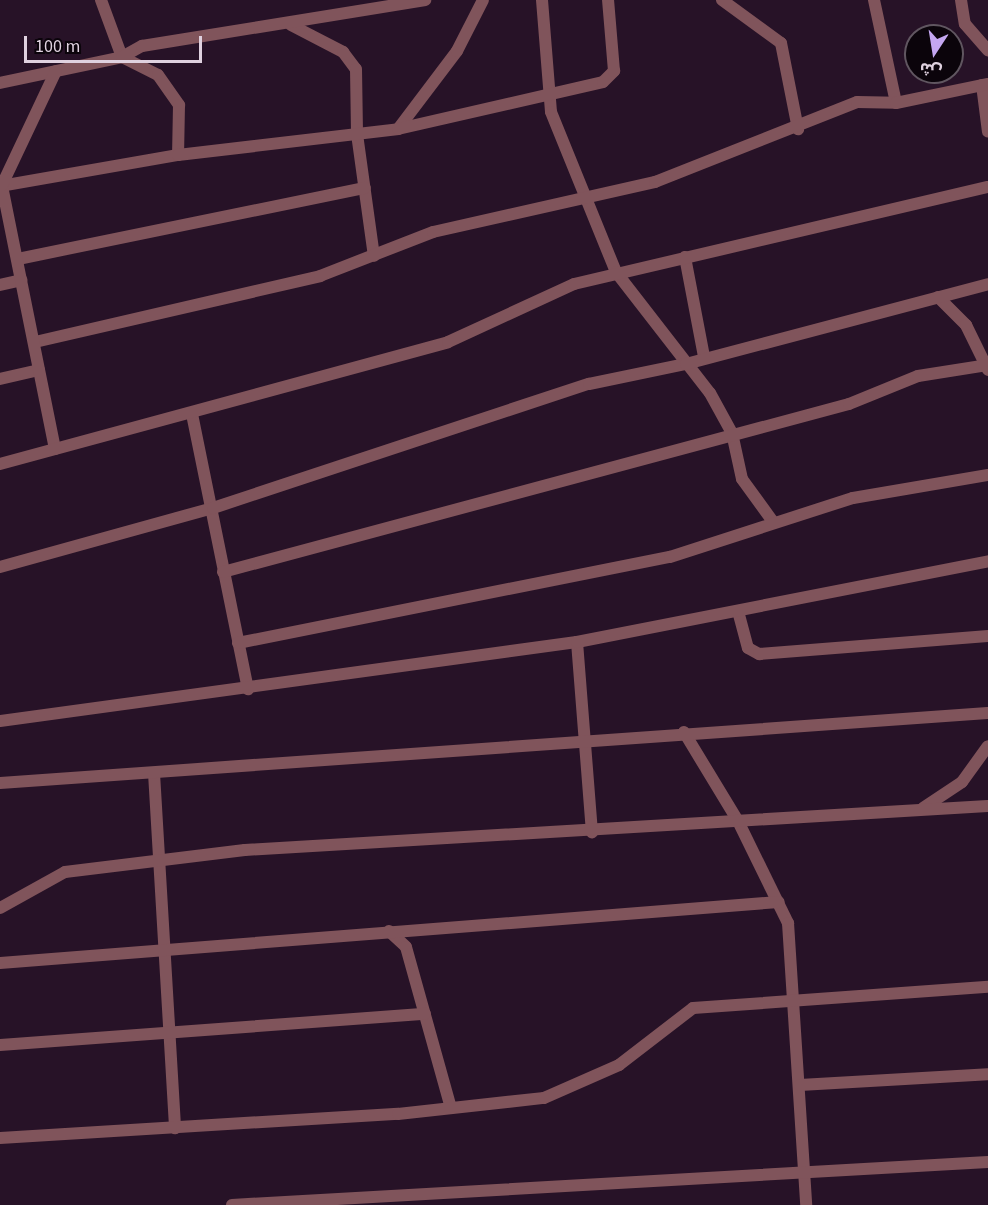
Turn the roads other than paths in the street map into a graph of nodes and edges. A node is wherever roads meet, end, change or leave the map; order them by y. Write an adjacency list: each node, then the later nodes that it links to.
1 (101, 0): 11 (street)
2 (424, 0): 9 (street)
3 (483, 0): 17 (street)
4 (542, 0): 15 (street)
5 (608, 0): 15 (street)
6 (722, 0): 18 (street)
7 (874, 0): 16 (street)
8 (961, 0): 10 (street)
9 (291, 25): 11 (street); 20 (street)
10 (988, 50)
11 (122, 57): 12 (street); 21 (street)
12 (56, 71): 13 (street); 22 (street)
13 (0, 83)
14 (985, 85): 16 (street); 19 (street)
15 (546, 92): 17 (street); 25 (street)
16 (896, 104): 18 (street)
17 (398, 129): 20 (street)
18 (798, 129): 25 (street)
19 (988, 132)
20 (357, 134): 21 (street); 24 (street)
21 (178, 155): 22 (street)
22 (1, 186): 28 (street)
23 (988, 187): 27 (street)
24 (365, 188): 26 (street); 28 (street)
25 (583, 198): 26 (street); 29 (street)
26 (374, 256): 34 (street)
27 (685, 257): 29 (street); 35 (street)
28 (18, 259): 30 (street)
29 (616, 272): 36 (street); 40 (street)
30 (21, 280): 32 (street); 34 (street)
31 (988, 284): 33 (street)
32 (0, 285)
33 (938, 297): 35 (street); 37 (street)
34 (35, 342): 38 (street)
35 (704, 357): 36 (street)
36 (686, 364): 41 (street); 45 (street)
37 (987, 367): 41 (street)
38 (39, 370): 39 (street); 42 (street)
39 (0, 379)
40 (192, 414): 42 (street); 45 (street)
41 (732, 433): 46 (street); 49 (street)
42 (55, 449): 43 (street)
43 (0, 464)
44 (988, 475): 46 (street)
45 (213, 508): 48 (street); 49 (street)
46 (774, 523): 53 (street)
47 (988, 561): 50 (street)
48 (0, 567)
49 (223, 572): 53 (street)
50 (738, 611): 51 (street); 52 (street)
51 (988, 636)
52 (577, 642): 54 (street); 58 (street)
53 (238, 643): 54 (street)
54 (248, 689): 56 (street)
55 (988, 713): 57 (street)
56 (0, 721)
57 (684, 732): 58 (street); 64 (street)
58 (581, 739): 60 (street); 65 (street)
59 (988, 746): 63 (street)
60 (154, 773): 61 (street); 66 (street)
61 (0, 783)
62 (988, 806): 63 (street)
63 (920, 810): 64 (street)
64 (738, 821): 65 (street); 67 (street)
65 (592, 832): 66 (street)
66 (159, 860): 68 (street); 70 (street)
67 (779, 902): 69 (street); 73 (street)
68 (0, 908)
69 (389, 931): 70 (street); 74 (street)
70 (165, 949): 71 (street); 75 (street)
71 (0, 963)
72 (988, 987): 73 (street)
73 (795, 1002): 78 (street); 79 (street)
74 (425, 1014): 75 (street); 79 (street)
75 (170, 1033): 76 (street); 80 (street)
76 (0, 1045)
77 (988, 1074): 78 (street)
78 (800, 1084): 83 (street)
79 (451, 1108): 80 (street)
80 (175, 1128): 81 (street)
81 (0, 1138)
82 (988, 1162): 83 (street)
83 (805, 1173): 84 (street); 86 (street)
84 (329, 1204): 85 (street)
85 (232, 1205)
86 (806, 1205)

